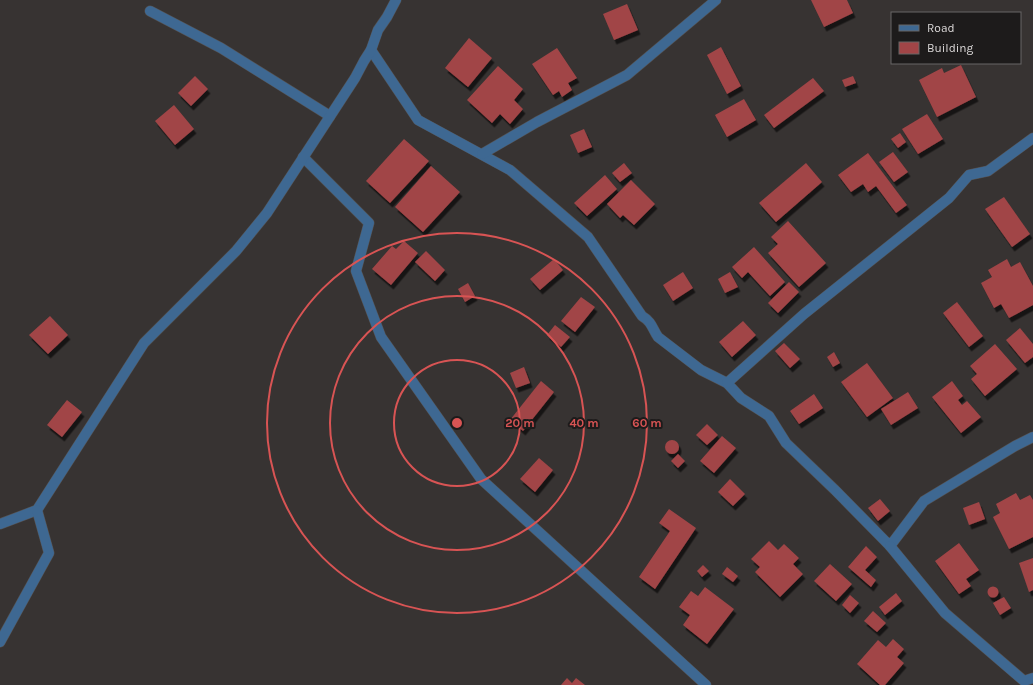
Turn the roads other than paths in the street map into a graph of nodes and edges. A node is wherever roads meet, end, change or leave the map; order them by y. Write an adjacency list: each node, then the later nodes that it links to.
1 (396, 0): 4 (street)
2 (716, 0): 7 (street)
3 (150, 11): 5 (street)
4 (371, 50): 5 (street); 7 (street)
5 (330, 116): 8 (street)
6 (1033, 138): 9 (street)
7 (482, 154): 9 (street)
8 (303, 158): 11 (street); 16 (street)
9 (727, 383): 13 (street)
10 (1033, 437): 13 (street)
11 (37, 510): 12 (street); 14 (street)
12 (0, 524)
13 (890, 546): 15 (street)
14 (0, 642)
15 (1033, 678)
16 (706, 685)

